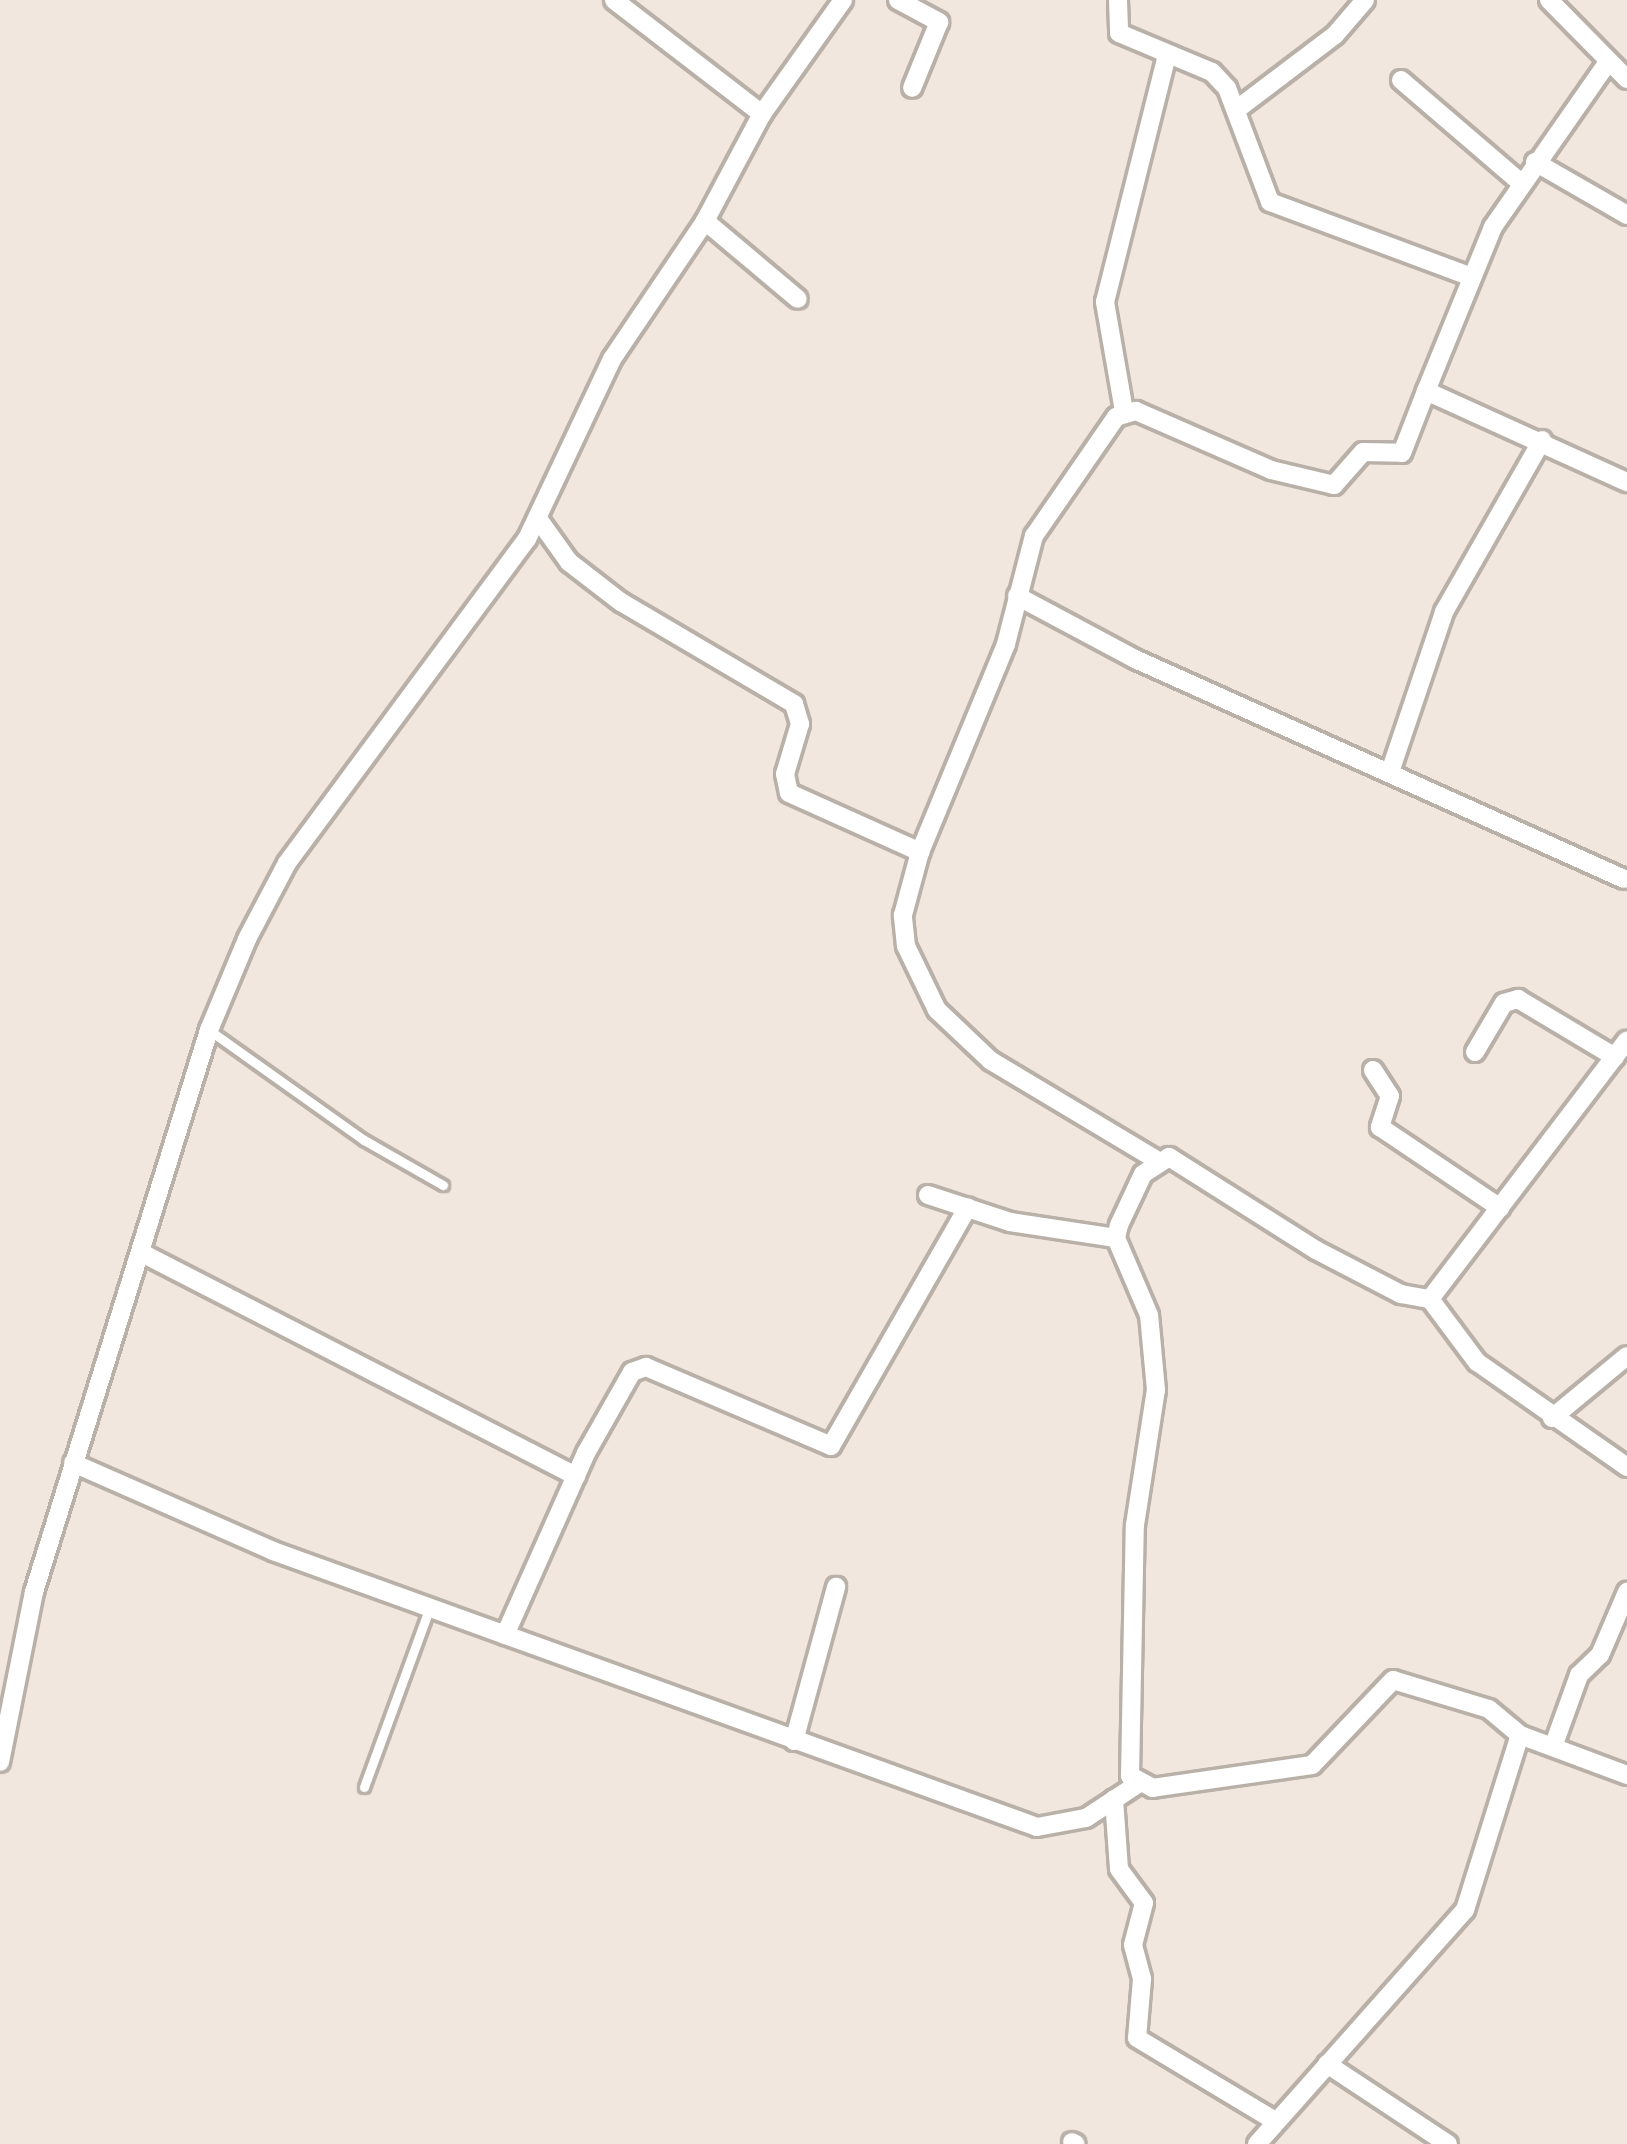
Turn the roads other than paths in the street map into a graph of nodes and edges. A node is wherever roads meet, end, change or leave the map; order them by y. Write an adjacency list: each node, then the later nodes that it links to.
1 (614, 0): 13 (street)
2 (843, 0): 13 (street)
3 (898, 0): 11 (street)
4 (1118, 0): 7 (street)
5 (1365, 0): 12 (street)
6 (1549, 0): 8 (street)
7 (1167, 56): 12 (street); 21 (street)
8 (1608, 62): 9 (street); 14 (street)
9 (1627, 79)
10 (1400, 80): 15 (street)
11 (912, 88)
12 (1240, 106): 18 (street)
13 (762, 114): 17 (street)
14 (1534, 162): 15 (street); 16 (street)
15 (1521, 183): 18 (street)
16 (1627, 215)
17 (705, 221): 19 (street); 24 (street)
18 (1468, 276): 20 (street)
19 (798, 299)
20 (1426, 391): 21 (street); 22 (street)
21 (1124, 411): 25 (street)
22 (1542, 440): 23 (street); 26 (street)
23 (1627, 482)
24 (539, 520): 27 (street); 29 (street)
25 (1017, 596): 26 (street); 27 (street)
26 (1391, 769): 28 (street)
27 (920, 852): 34 (street)
28 (1624, 879)
29 (209, 1030): 35 (lane); 40 (street)
30 (1627, 1040): 32 (street)
31 (1474, 1052): 32 (street)
32 (1615, 1058): 38 (street)
33 (1373, 1070): 38 (street)
34 (1149, 1167): 39 (street); 41 (street)
35 (443, 1184)
36 (928, 1195): 37 (street)
37 (968, 1208): 39 (street); 46 (street)
38 (1500, 1208): 41 (street)
39 (1116, 1238): 56 (street)
40 (142, 1253): 44 (street); 46 (street)
41 (1430, 1299): 43 (street)
42 (1627, 1356): 43 (street)
43 (1552, 1418): 45 (street)
44 (74, 1463): 49 (street); 54 (street)
45 (1627, 1467)
46 (576, 1476): 50 (street)
47 (836, 1587): 52 (street)
48 (1627, 1592): 53 (street)
49 (430, 1607): 50 (street); 57 (lane)
50 (505, 1635): 52 (street)
51 (1520, 1735): 53 (street); 56 (street); 59 (street)
52 (794, 1741): 58 (street)
53 (1553, 1748): 55 (street)
54 (0, 1762)
55 (1627, 1774)
56 (1138, 1784): 58 (street)
57 (364, 1787)
58 (1114, 1799): 60 (street)
59 (1327, 2064): 60 (street); 62 (street)
60 (1275, 2121): 61 (street)
61 (1257, 2144)
62 (1448, 2144)

